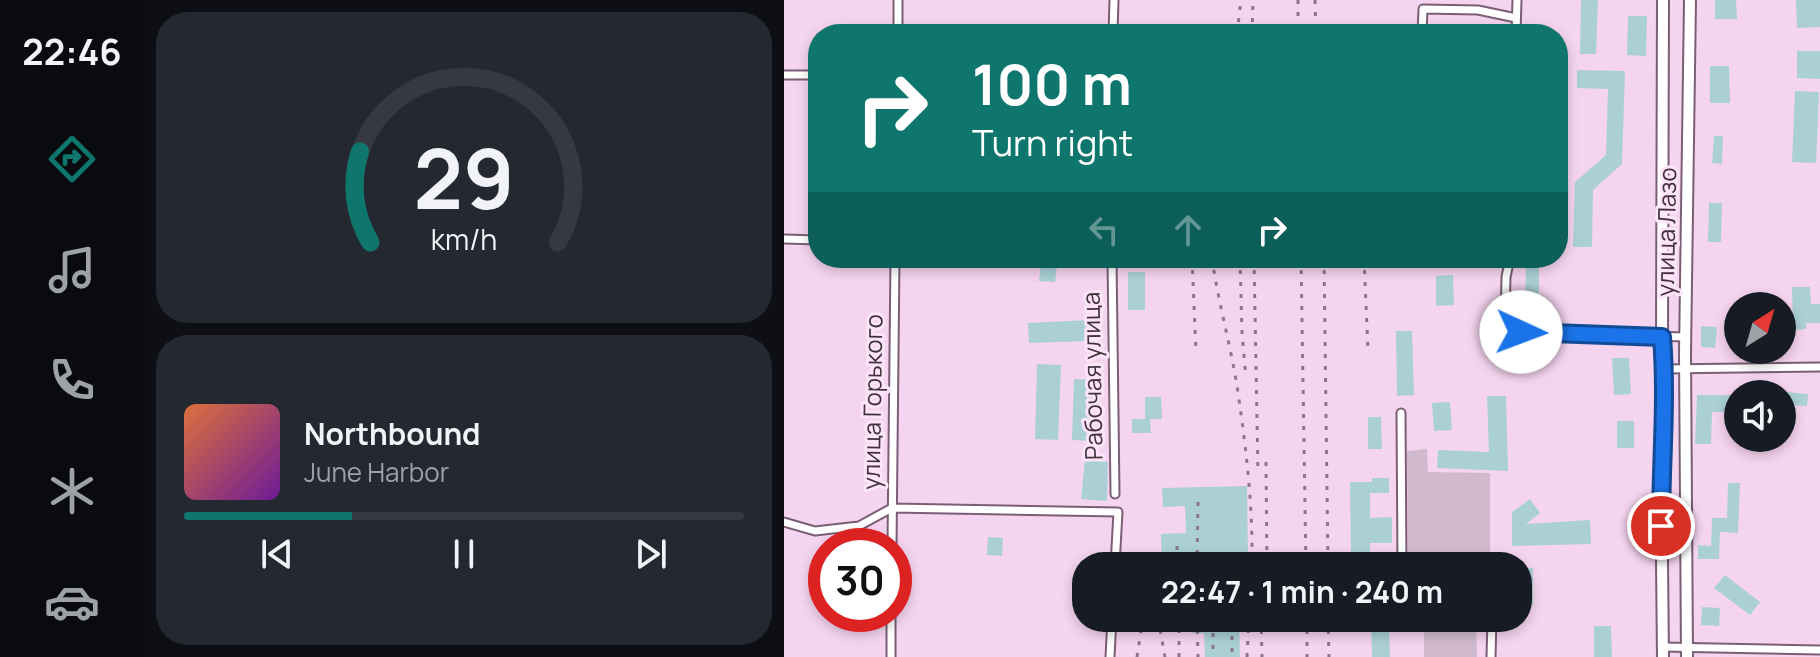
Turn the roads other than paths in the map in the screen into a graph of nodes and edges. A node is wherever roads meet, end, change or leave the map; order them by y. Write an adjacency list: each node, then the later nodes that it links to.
1 (898, 0): 7 (street)
2 (1114, 0): 8 (street)
3 (1517, 0): 6 (street)
4 (1663, 0): 18 (street)
5 (1690, 0): 19 (street, улица Лазо)
6 (1516, 18): 9 (street); 10 (street)
7 (898, 24)
8 (1113, 24)
9 (1422, 24)
10 (1516, 24)
11 (784, 75): 12 (street)
12 (808, 75)
13 (784, 239): 14 (street)
14 (808, 240)
15 (895, 268): 25 (street, улица Горького)
16 (1112, 268): 24 (street, Рабочая улица)
17 (1508, 268): 18 (street)
18 (1662, 337): 19 (street); 22 (street)
19 (1685, 337): 21 (street, улица Лазо)
20 (1820, 367): 21 (street)
21 (1685, 368): 22 (street); 35 (street, улица Лазо)
22 (1664, 369): 34 (street)
23 (1401, 413): 29 (street)
24 (1115, 494)
25 (892, 508): 26 (street); 27 (street, улица Горького); 28 (street)
26 (784, 522)
27 (892, 528)
28 (1116, 552)
29 (1402, 552)
30 (891, 632): 36 (street)
31 (1111, 632): 37 (street)
32 (1492, 632): 38 (street)
33 (1820, 650): 35 (street)
34 (1663, 652): 35 (street)
35 (1687, 652)
36 (891, 657)
37 (1110, 657)
38 (1491, 657)

